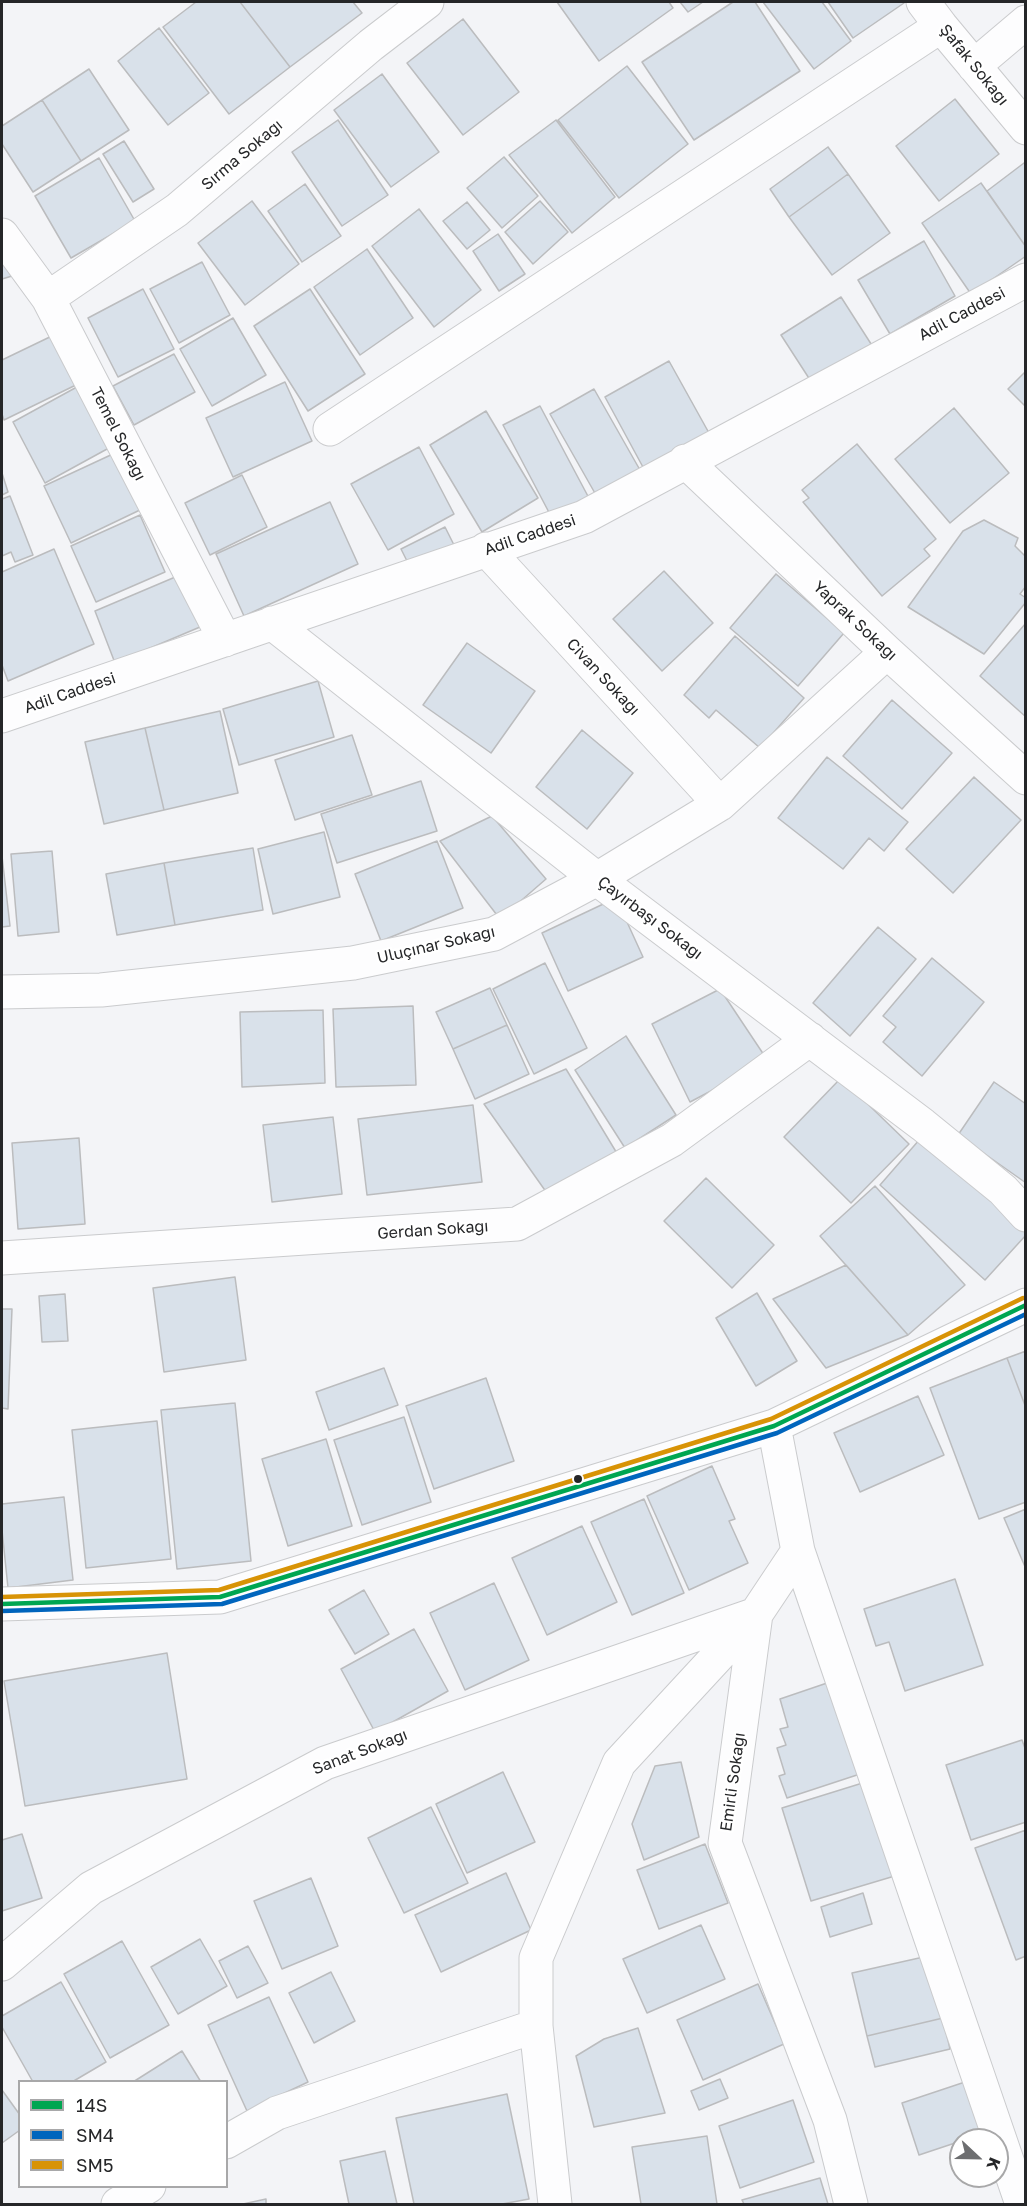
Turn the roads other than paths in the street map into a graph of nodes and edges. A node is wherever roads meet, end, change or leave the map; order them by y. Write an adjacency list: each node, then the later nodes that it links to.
1 (428, 2): 8 (street, Sırma Sokağı)
2 (932, 14): 4 (street, Şafak Sokağı); 9 (street)
3 (1026, 22): 4 (street)
4 (974, 66): 5 (street, Şafak Sokağı)
5 (1026, 128)
6 (2, 235): 8 (street, Temel Sokağı)
7 (1026, 280): 10 (street, Adil Caddesi)
8 (48, 298): 13 (street, Temel Sokağı)
9 (330, 429)
10 (686, 462): 11 (street, Adil Caddesi); 14 (street, Yaprak Sokağı)
11 (486, 549): 12 (street, Adil Caddesi); 17 (street, Civan Sokağı)
12 (272, 623): 13 (street, Adil Caddesi); 18 (street, Çayırbaşı Sokağı)
13 (225, 640): 15 (street, Adil Caddesi)
14 (887, 652): 16 (street, Yaprak Sokağı); 17 (street, Uluçınar Sokağı)
15 (2, 716)
16 (1026, 778)
17 (720, 804): 18 (street, Uluçınar Sokağı)
18 (597, 879): 19 (street, Uluçınar Sokağı); 20 (street, Çayırbaşı Sokağı)
19 (2, 992)
20 (810, 1039): 21 (street, Çayırbaşı Sokağı); 22 (street, Gerdan Sokağı)
21 (1026, 1215)
22 (2, 1258)
23 (1026, 1305): 24 (street)
24 (774, 1426): 25 (street); 26 (street)
25 (798, 1551): 27 (street, Emirli Sokağı); 35 (street)
26 (2, 1604)
27 (756, 1614): 28 (street, Sanat Sokağı); 29 (street); 34 (street, Emirli Sokağı)
28 (2, 1964)
29 (536, 2026): 30 (street); 33 (street)
30 (228, 2141)
31 (147, 2188): 32 (street)
32 (118, 2205)
33 (555, 2205)
34 (851, 2205)
35 (1022, 2205)

